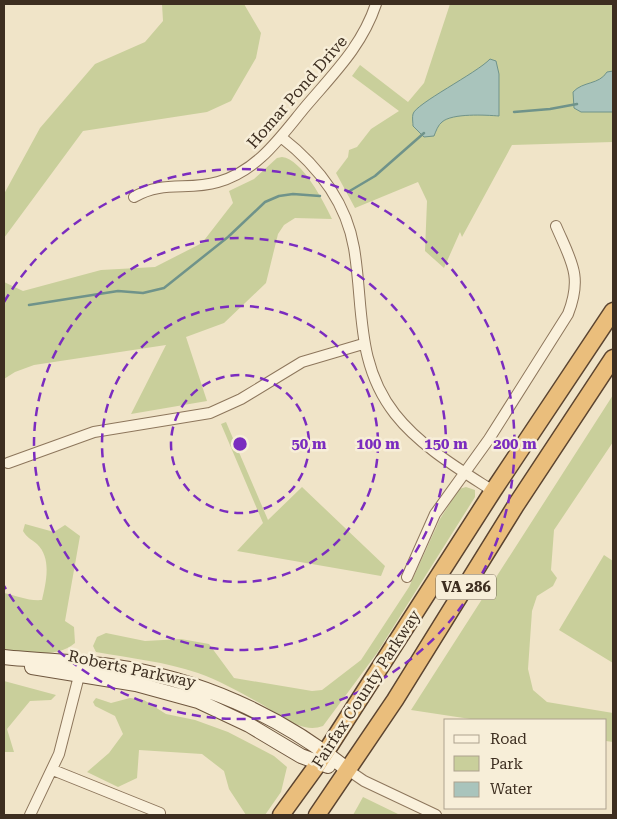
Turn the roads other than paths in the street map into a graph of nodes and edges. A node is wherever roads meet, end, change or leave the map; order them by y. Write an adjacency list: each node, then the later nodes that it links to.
1 (376, 4): 2 (street, Homar Pond Drive)
2 (281, 137): 3 (street, Homar Pond Drive); 6 (street)
3 (134, 197)
4 (556, 226): 9 (street)
5 (613, 311): 10 (highway, Fairfax County Parkway / VA 286)
6 (363, 344): 8 (street); 9 (street)
7 (613, 358): 17 (highway, Fairfax County Parkway / VA 286)
8 (8, 462)
9 (465, 473): 10 (street); 11 (street)
10 (493, 491): 15 (highway, Fairfax County Parkway / VA 286)
11 (407, 576)
12 (4, 657): 14 (main road, Roberts Parkway)
13 (4, 662): 14 (main road, Roberts Parkway)
14 (80, 668): 15 (main road, Roberts Parkway); 16 (street)
15 (322, 758): 17 (main road, Roberts Parkway); 20 (highway, Fairfax County Parkway / VA 286)
16 (54, 770): 18 (street); 19 (street)
17 (348, 770): 21 (highway, Fairfax County Parkway / VA 286); 22 (street)
18 (160, 813)
19 (30, 815)
20 (282, 815)
21 (317, 815)
22 (436, 815)

